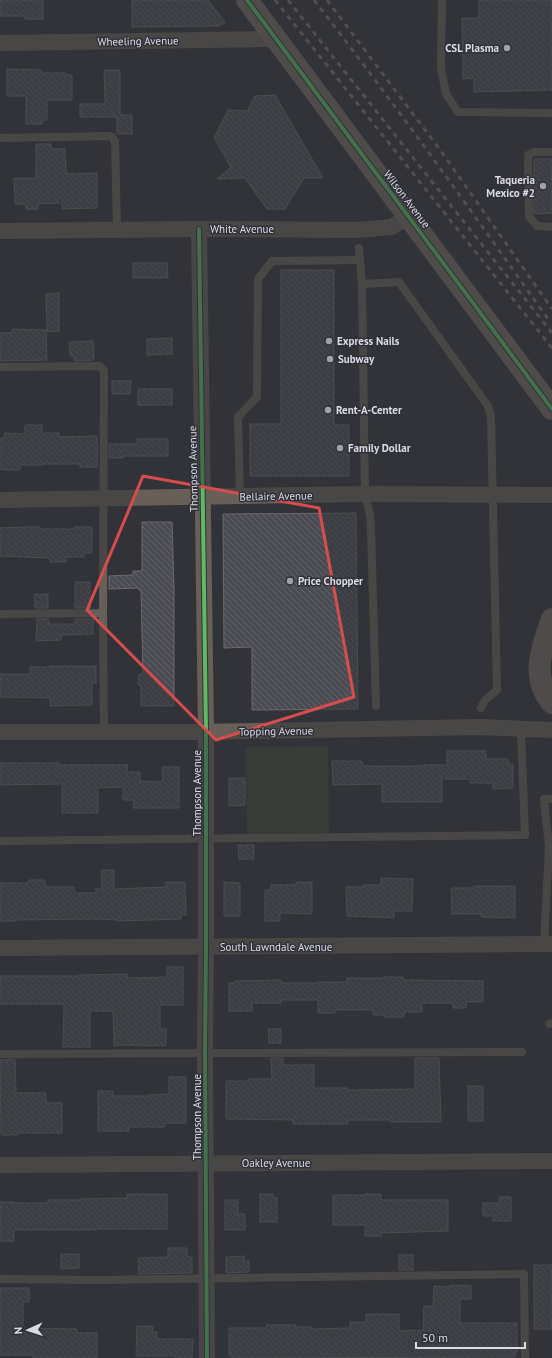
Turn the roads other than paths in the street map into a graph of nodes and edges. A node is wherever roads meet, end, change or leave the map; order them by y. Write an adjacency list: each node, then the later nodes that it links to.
1 (247, 0): 3 (main road, Wilson Avenue)
2 (442, 0): 5 (lane)
3 (276, 39): 4 (street, Wheeling Avenue); 8 (main road, Wilson Avenue)
4 (0, 43)
5 (552, 113)
6 (0, 138): 11 (lane)
7 (552, 152): 9 (lane)
8 (408, 216): 10 (street, White Avenue); 17 (main road, Wilson Avenue)
9 (552, 227)
10 (199, 228): 11 (street, White Avenue); 22 (street, Thompson Avenue)
11 (117, 229): 12 (street, White Avenue)
12 (0, 231)
13 (359, 248): 14 (lane)
14 (360, 260): 15 (lane); 21 (lane)
15 (362, 284): 18 (lane); 19 (lane)
16 (0, 367): 23 (lane)
17 (552, 408)
18 (365, 494): 19 (street, Bellaire Avenue); 21 (street, Bellaire Avenue); 29 (lane)
19 (492, 495): 20 (street, Bellaire Avenue); 30 (lane)
20 (552, 495)
21 (240, 496): 22 (street, Bellaire Avenue)
22 (203, 497): 23 (street, Bellaire Avenue); 35 (street, Thompson Avenue)
23 (104, 499): 24 (street, Bellaire Avenue); 25 (lane)
24 (0, 500)
25 (103, 613): 26 (lane); 34 (lane)
26 (0, 614)
27 (552, 619): 28 (main road)
28 (552, 703)
29 (376, 706)
30 (481, 708)
31 (521, 730): 32 (street, Topping Avenue); 35 (street, Topping Avenue); 37 (lane)
32 (552, 730)
33 (0, 732): 34 (street, Topping Avenue)
34 (104, 732): 35 (street, Topping Avenue)
35 (206, 732): 37 (street, Thompson Avenue)
36 (552, 799): 39 (lane)
37 (207, 839): 38 (lane); 41 (street, Thompson Avenue)
38 (0, 841)
39 (551, 847): 40 (lane)
40 (548, 944): 41 (street, South Lawndale Avenue)
41 (206, 947): 42 (street, South Lawndale Avenue); 43 (street, Thompson Avenue)
42 (0, 948)
43 (205, 1052): 44 (lane); 45 (lane); 47 (street, Thompson Avenue)
44 (522, 1052)
45 (0, 1054)
46 (552, 1161): 47 (street, Oakley Avenue)
47 (206, 1163): 48 (street, Oakley Avenue); 49 (street, Thompson Avenue)
48 (0, 1165)
49 (207, 1278): 50 (lane); 51 (street, Thompson Avenue); 52 (lane)
50 (0, 1279)
51 (207, 1358)
52 (525, 1358)

